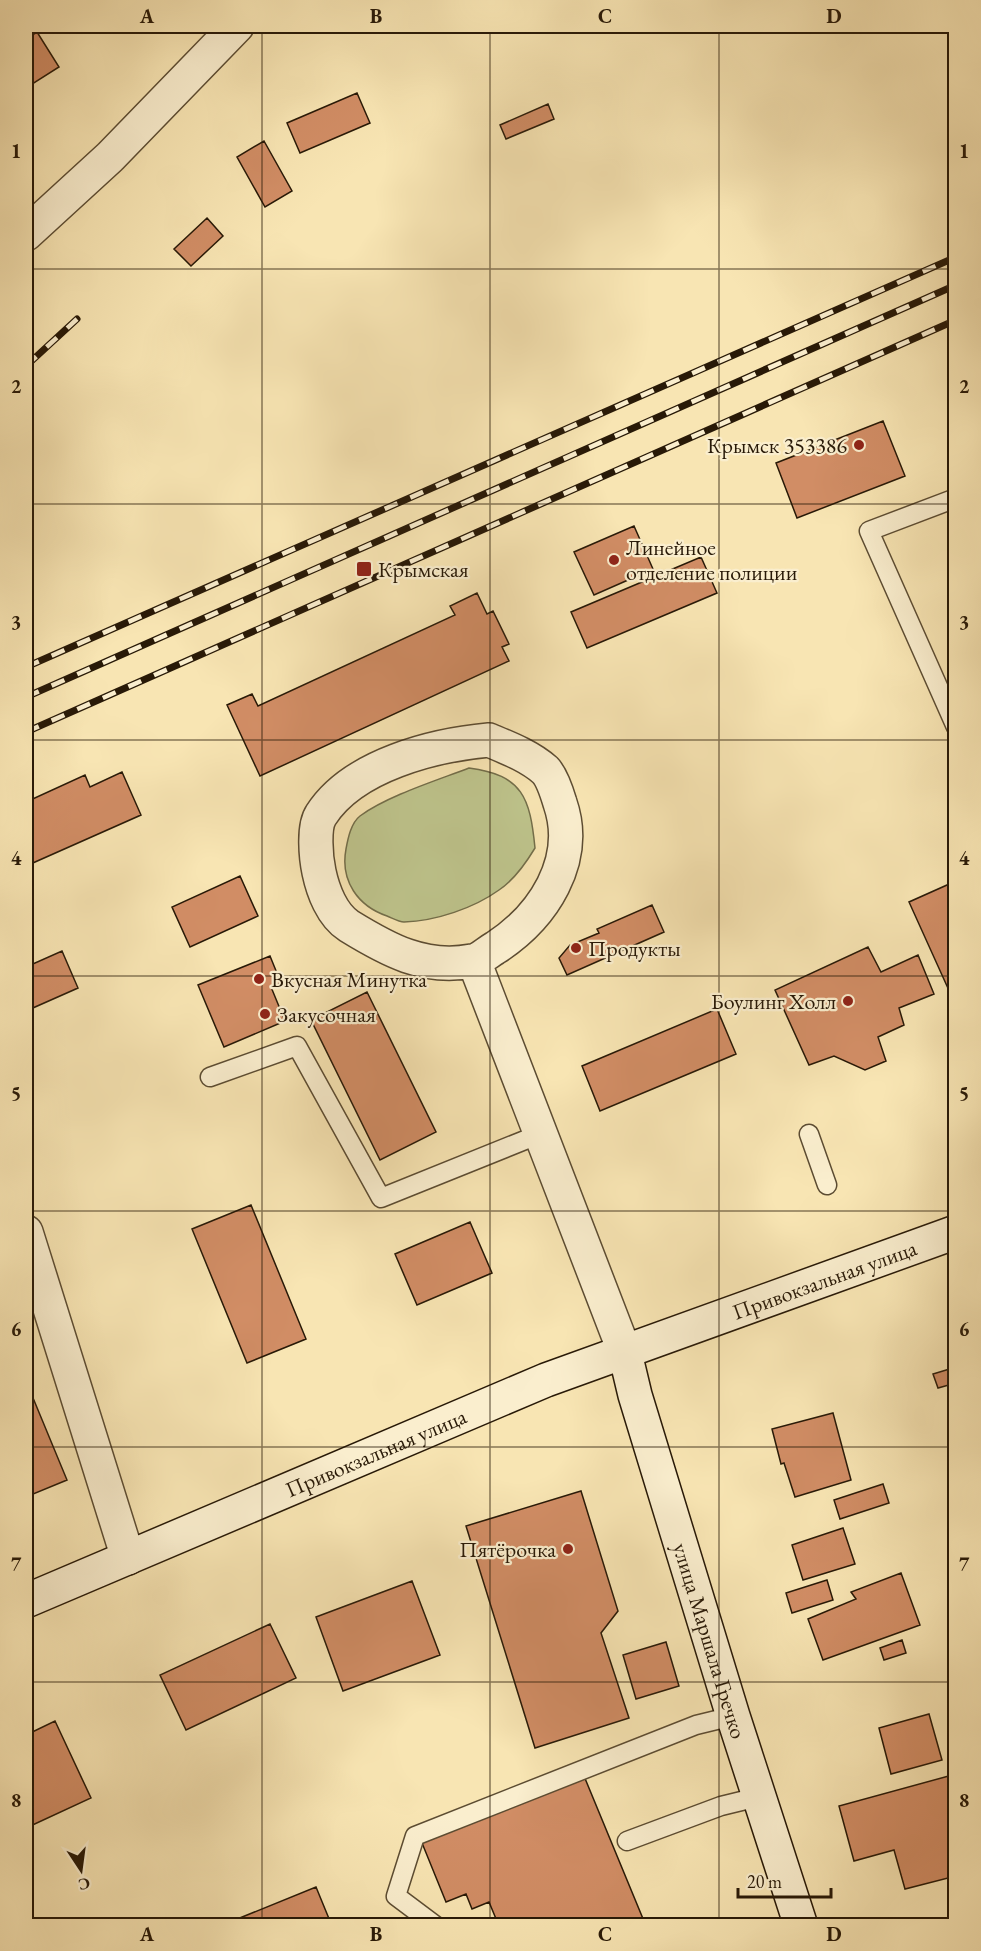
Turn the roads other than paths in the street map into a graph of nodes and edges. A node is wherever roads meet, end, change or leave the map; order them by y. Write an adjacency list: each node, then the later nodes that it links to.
1 (237, 26): 2 (street)
2 (27, 230)
3 (956, 498): 4 (lane)
4 (956, 727)
5 (474, 961): 5 (street); 7 (street)
6 (210, 1077): 7 (lane)
7 (540, 1134): 12 (street)
8 (809, 1134): 9 (lane)
9 (827, 1185)
10 (26, 1232): 13 (street)
11 (956, 1232): 12 (street, Привокзальная улица)
12 (625, 1353): 13 (street, Привокзальная улица); 15 (street, улица Маршала Гречко)
13 (128, 1558): 14 (street, Привокзальная улица)
14 (26, 1601)
15 (733, 1716): 16 (street, улица Маршала Гречко); 18 (lane)
16 (758, 1797): 17 (lane); 19 (street, улица Маршала Гречко)
17 (627, 1841)
18 (436, 1926)
19 (801, 1926)

